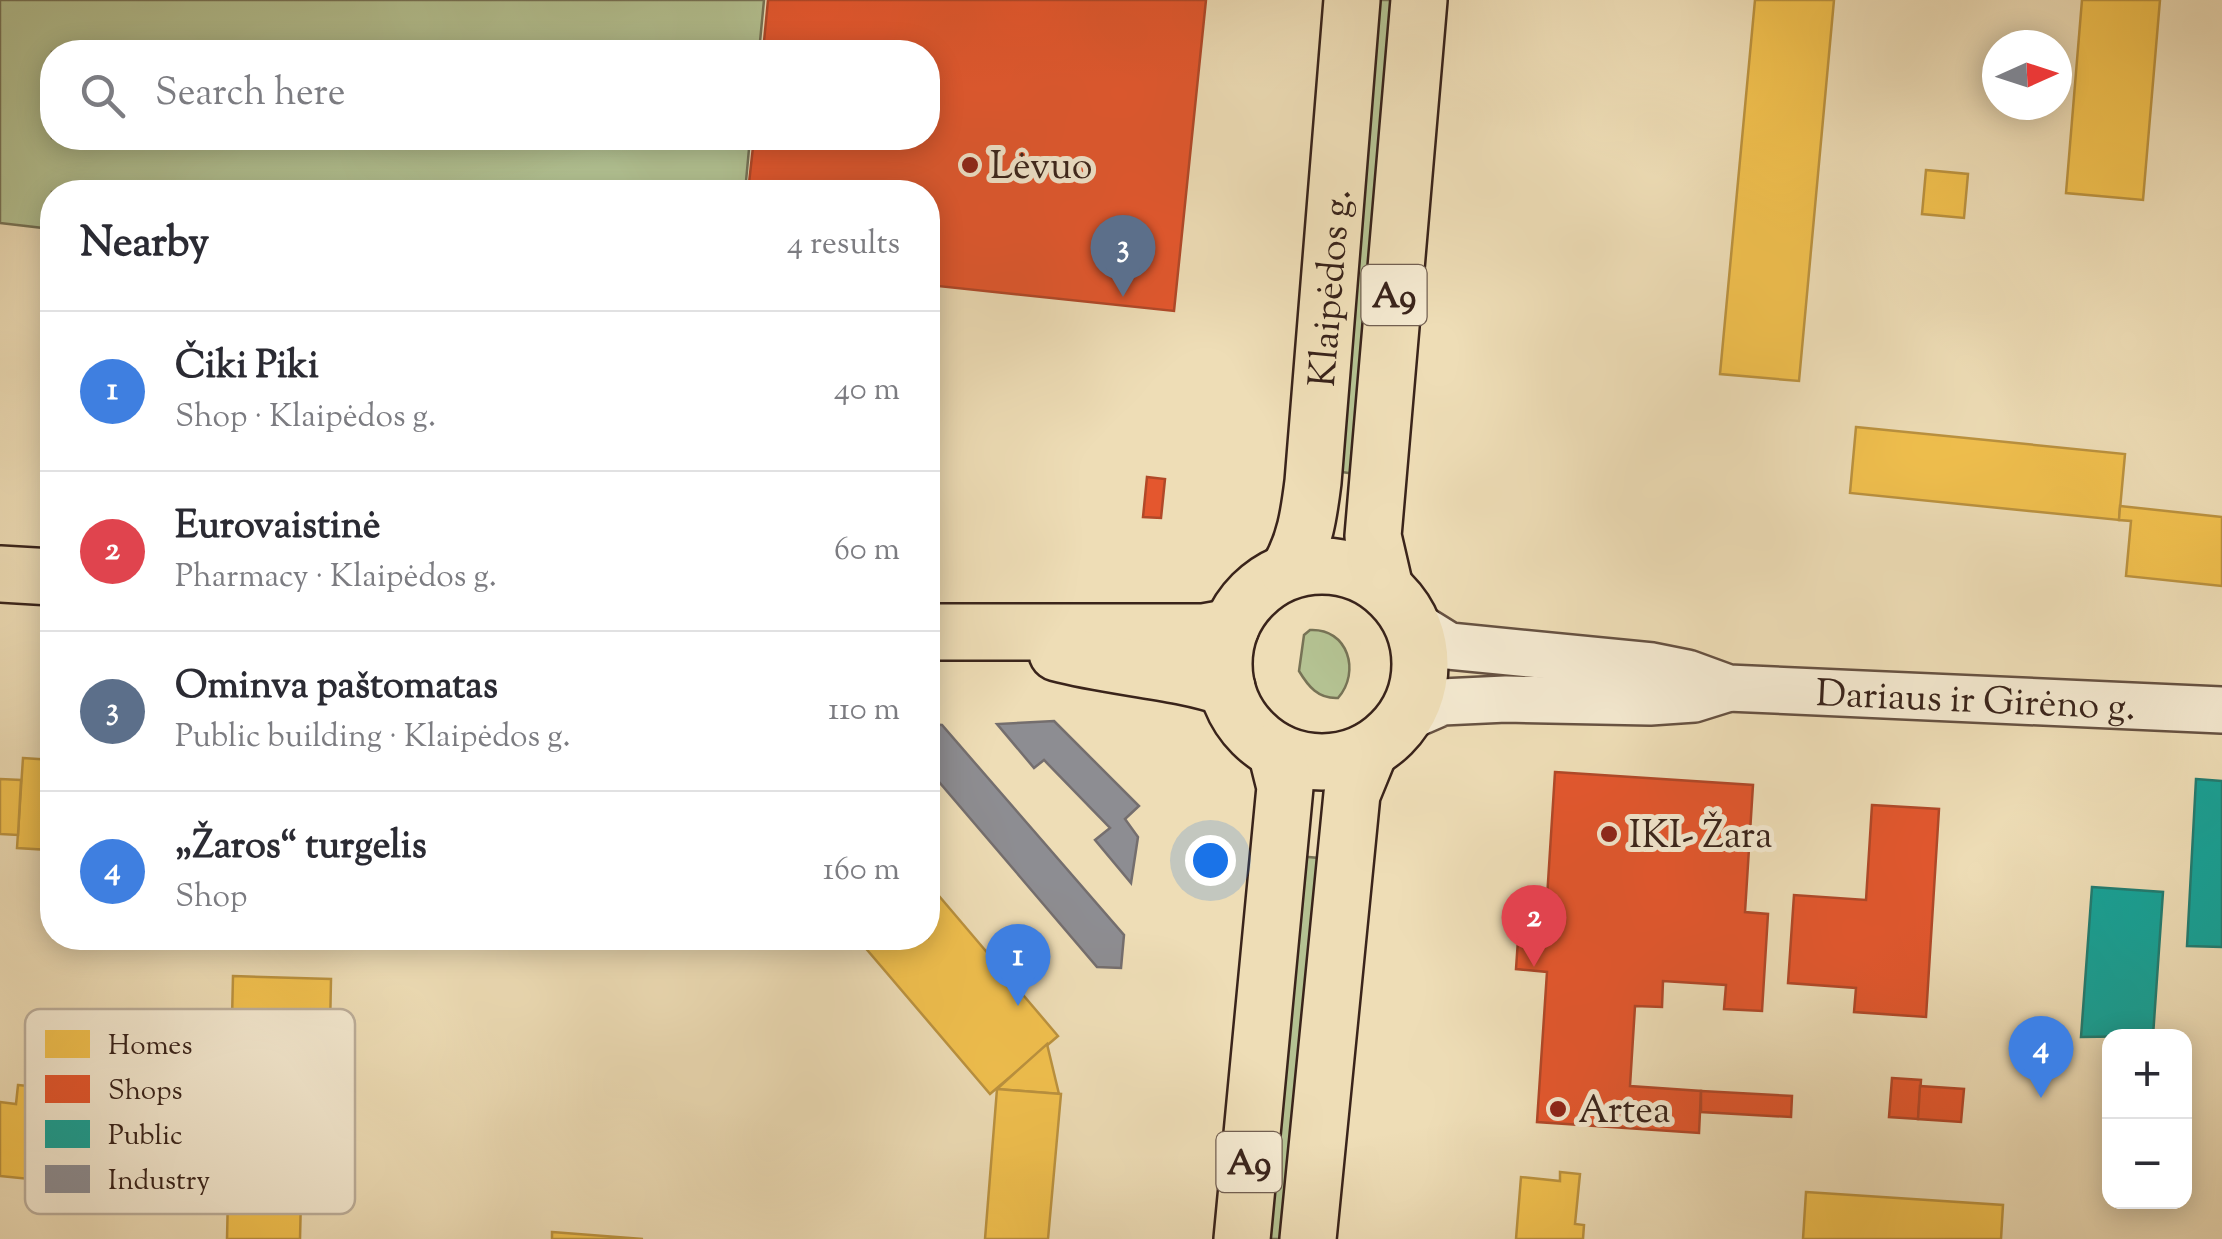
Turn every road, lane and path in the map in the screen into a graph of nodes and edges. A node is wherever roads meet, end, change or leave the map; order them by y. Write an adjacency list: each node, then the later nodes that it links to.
1 (1352, 0): 3 (main road, Klaipėdos g. / A9)
2 (1419, 0): 6 (main road, Klaipėdos g. / A9)
3 (1288, 571): 6 (main road); 7 (main road)
4 (0, 574): 5 (main road)
5 (40, 576)
6 (1398, 606): 11 (street, Dariaus ir Girėno g.); 13 (main road, Klaipėdos g.)
7 (1230, 628): 9 (main road); 10 (main road)
8 (940, 632): 9 (main road)
9 (992, 634): 10 (main road)
10 (1226, 688): 14 (main road)
11 (1728, 688): 12 (street, Dariaus ir Girėno g.); 13 (street, Dariaus ir Girėno g.)
12 (2222, 710)
13 (1387, 734): 14 (main road); 16 (main road, Klaipėdos g. / A9)
14 (1276, 751): 15 (main road, A9)
15 (1242, 1239)
16 (1308, 1239)

